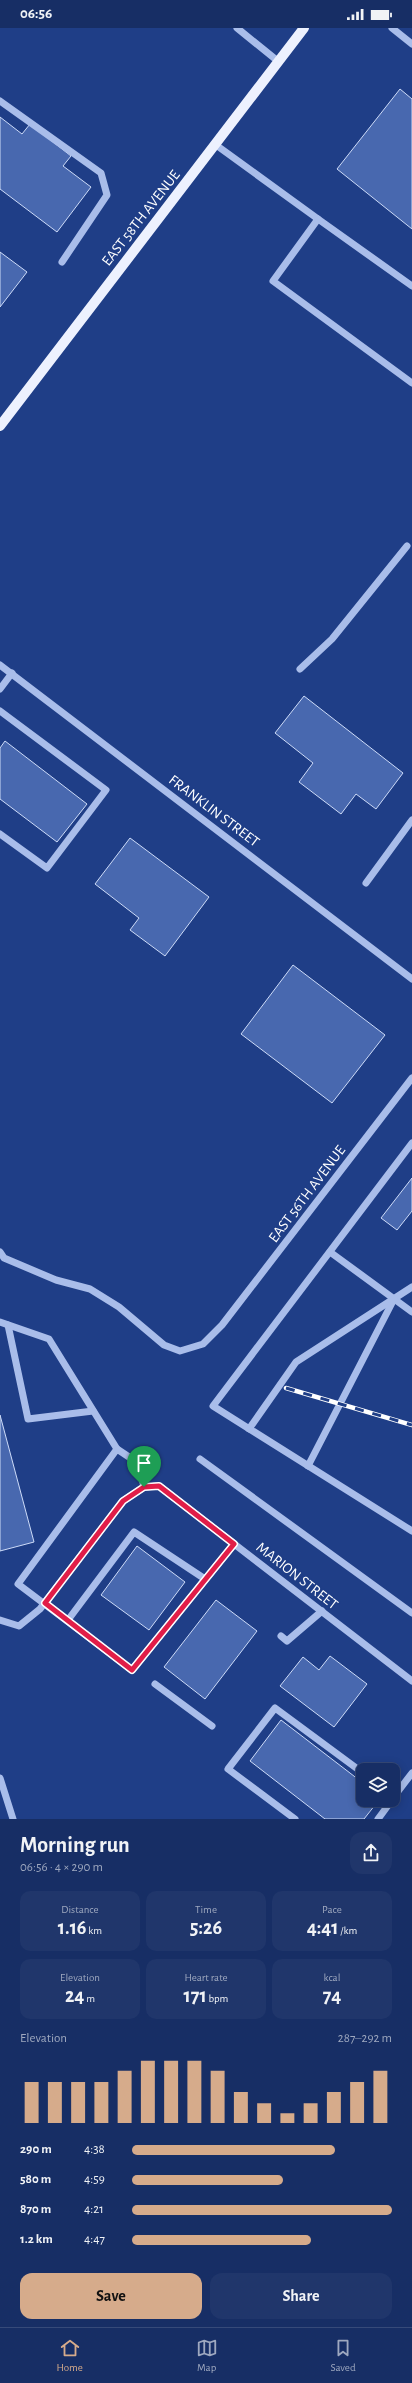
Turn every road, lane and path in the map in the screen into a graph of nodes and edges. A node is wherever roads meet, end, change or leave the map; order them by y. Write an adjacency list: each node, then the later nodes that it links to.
1 (237, 28): 5 (street)
2 (304, 28): 5 (main road, EAST 58TH AVENUE)
3 (392, 28): 4 (street)
4 (412, 44)
5 (279, 62): 7 (main road, EAST 58TH AVENUE)
6 (0, 100): 9 (street)
7 (216, 145): 8 (street); 12 (main road, EAST 58TH AVENUE)
8 (318, 219): 10 (street); 11 (street)
9 (62, 262)
10 (412, 286)
11 (412, 384)
12 (0, 426)
13 (407, 546): 15 (street)
14 (0, 664): 16 (street, FRANKLIN STREET)
15 (300, 669)
16 (12, 673): 17 (street); 22 (street, FRANKLIN STREET)
17 (0, 689)
18 (0, 711): 20 (street)
19 (412, 820): 21 (street)
20 (0, 834)
21 (366, 883)
22 (412, 979)
23 (412, 1078): 25 (street, EAST 56TH AVENUE)
24 (412, 1143): 26 (street)
25 (0, 1252)
26 (330, 1252): 28 (street); 33 (street)
27 (412, 1287): 28 (street)
28 (394, 1298): 29 (street); 33 (street); 36 (street)
29 (412, 1312)
30 (0, 1322): 31 (street)
31 (8, 1325): 32 (street); 32 (street)
32 (93, 1411): 34 (street)
33 (249, 1429): 36 (street)
34 (117, 1449): 37 (street); 41 (street)
35 (200, 1458): 43 (street)
36 (308, 1466): 38 (street)
37 (144, 1487): 39 (street, MARION STREET); 41 (street)
38 (412, 1531)
39 (234, 1544): 40 (street); 42 (street, MARION STREET)
40 (205, 1579): 45 (street); 45 (street)
41 (43, 1606): 44 (street); 45 (street)
42 (322, 1611): 46 (street); 47 (street, MARION STREET)
43 (412, 1613)
44 (0, 1620)
45 (68, 1620)
46 (281, 1636)
47 (412, 1680)
48 (155, 1684): 49 (street)
49 (212, 1726)
50 (356, 1767): 56 (street)
51 (412, 1772): 53 (street)
52 (0, 1778): 55 (street)
53 (400, 1788)
54 (386, 1807): 57 (street)
55 (13, 1819)
56 (295, 1819)
57 (378, 1819)

